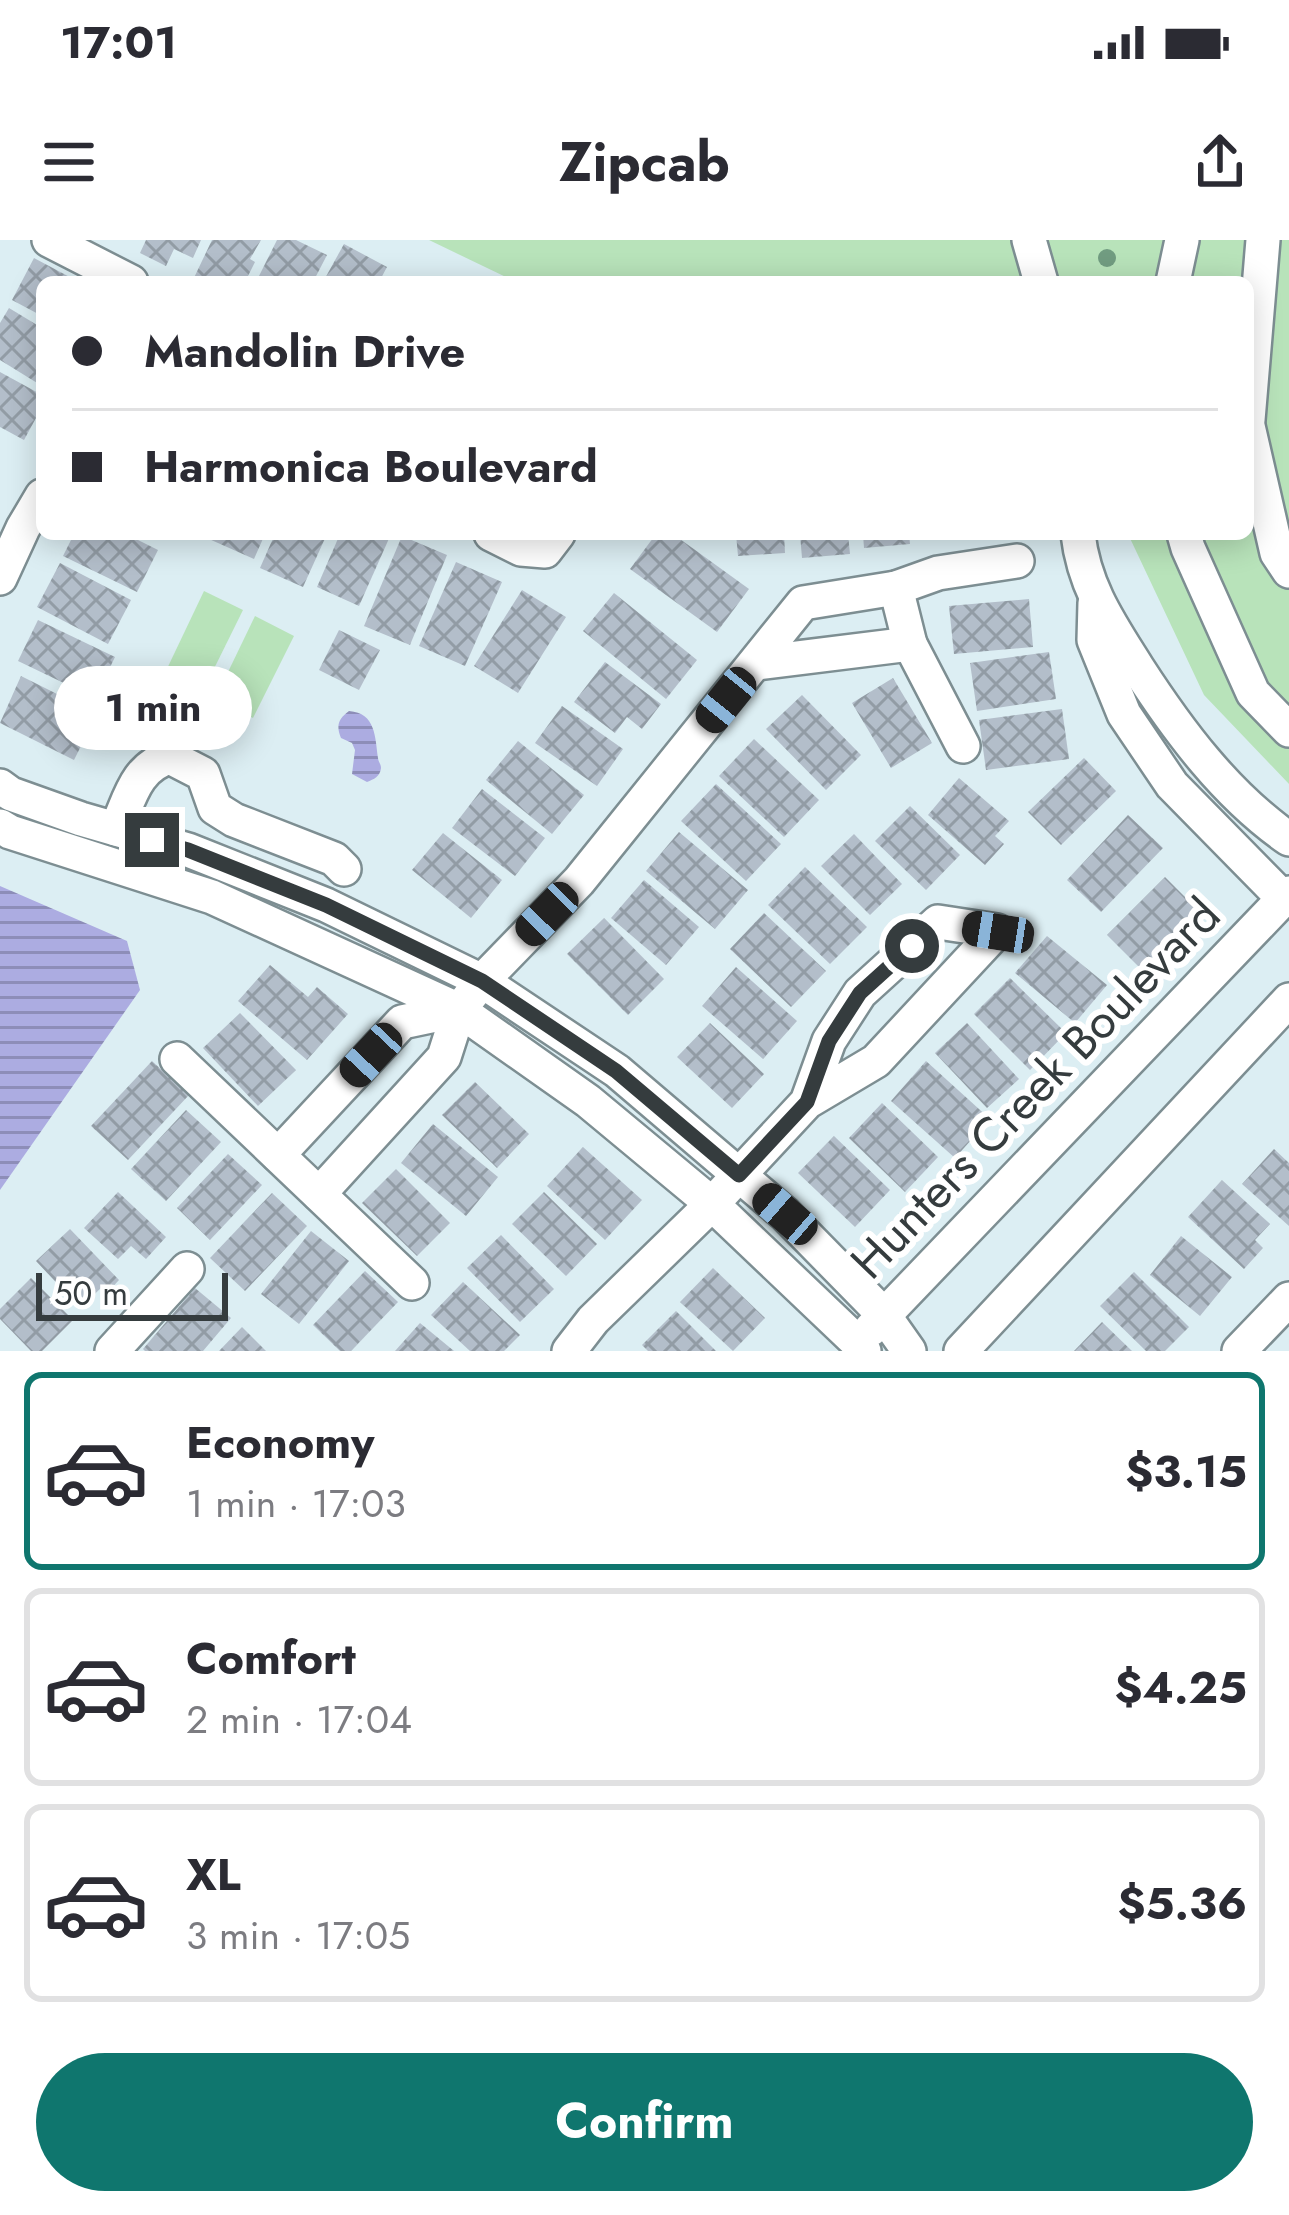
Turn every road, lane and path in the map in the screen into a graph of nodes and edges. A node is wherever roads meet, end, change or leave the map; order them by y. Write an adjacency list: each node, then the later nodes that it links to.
1 (49, 240): 6 (street)
2 (1029, 240): 7 (street)
3 (1182, 240): 8 (street)
4 (1265, 240): 5 (street); 9 (street)
5 (1289, 254)
6 (119, 276)
7 (1039, 276)
8 (1174, 276)
9 (1254, 371)
10 (1254, 453): 17 (street)
11 (36, 506): 18 (street)
12 (503, 540): 13 (street)
13 (553, 540)
14 (1080, 540): 20 (street)
15 (1186, 540): 23 (street)
16 (1017, 560): 19 (street)
17 (1289, 571)
18 (0, 578)
19 (896, 588): 21 (street); 22 (street)
20 (1095, 601): 28 (street); 30 (street)
21 (910, 644): 22 (street); 24 (street)
22 (756, 663): 31 (street)
23 (1289, 730)
24 (963, 746)
25 (0, 786): 27 (street)
26 (0, 826): 33 (street)
27 (116, 829): 29 (street); 31 (street)
28 (1289, 839)
29 (344, 869)
30 (1287, 897): 43 (street, Hunters Creek Boulevard)
31 (482, 981): 33 (street); 37 (street)
32 (1289, 1000): 48 (street)
33 (459, 1010): 36 (street); 38 (street); 39 (street)
34 (177, 1059): 36 (street)
35 (807, 1102): 35 (street); 37 (street)
36 (278, 1155): 38 (street)
37 (739, 1175): 39 (street); 43 (street)
38 (319, 1193): 41 (street)
39 (712, 1204): 44 (street); 46 (street)
40 (187, 1269): 45 (street)
41 (412, 1282)
42 (1289, 1299): 49 (street)
43 (883, 1314): 44 (street, Hunters Creek Boulevard); 47 (street)
44 (858, 1348)
45 (112, 1351)
46 (569, 1351)
47 (909, 1351)
48 (961, 1351)
49 (1239, 1351)

